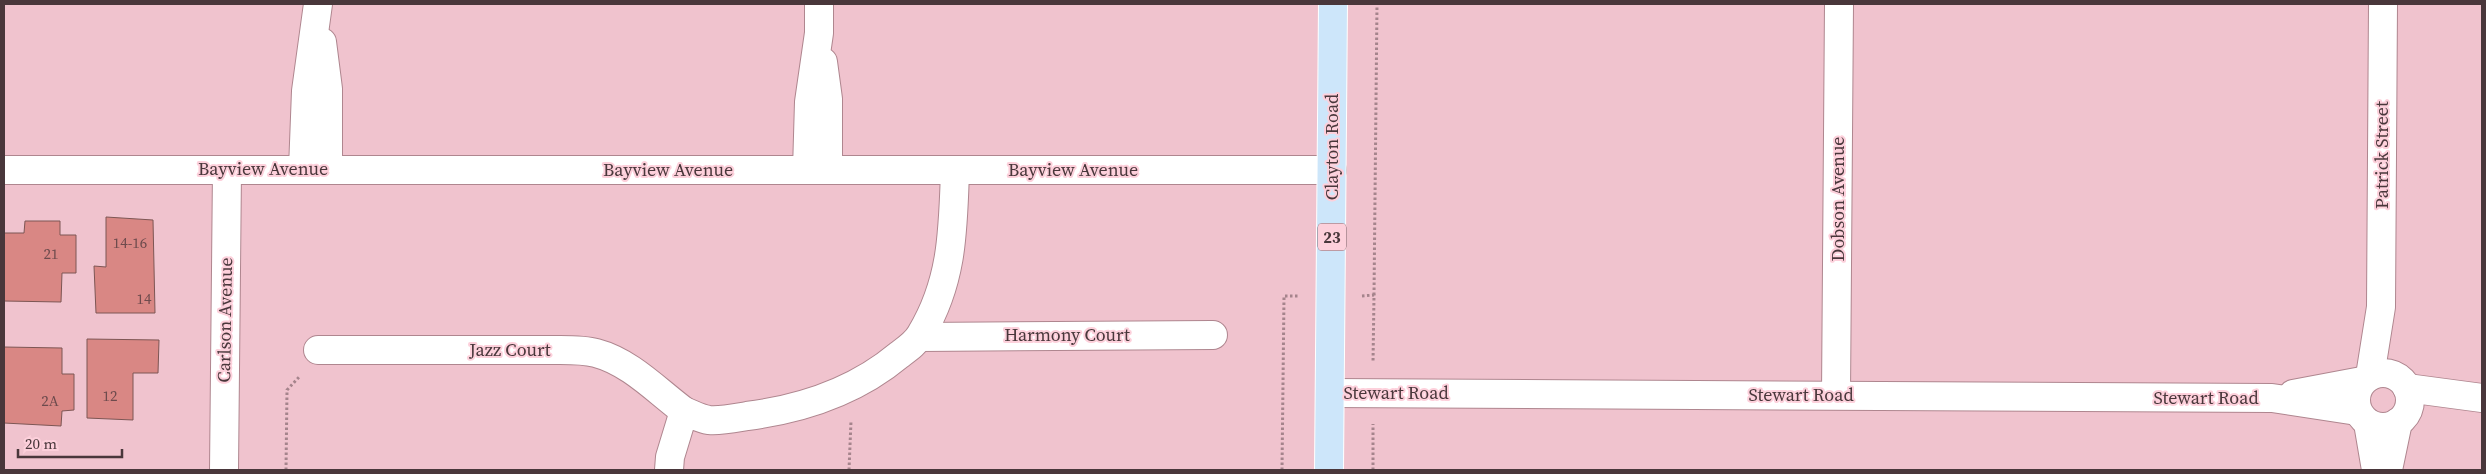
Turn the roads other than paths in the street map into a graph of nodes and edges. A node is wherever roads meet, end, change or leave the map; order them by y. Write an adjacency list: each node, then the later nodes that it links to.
1 (819, 4): 9 (street)
2 (1333, 4): 11 (main road, Clayton Road / 23)
3 (1839, 4): 18 (street, Dobson Avenue)
4 (2384, 4): 12 (street, Patrick Street)
5 (318, 9): 6 (street)
6 (316, 169): 8 (street, Bayview Avenue); 9 (street, Bayview Avenue)
7 (4, 170): 8 (street, Bayview Avenue)
8 (227, 170): 25 (street, Carlson Avenue)
9 (817, 170): 10 (street, Bayview Avenue)
10 (955, 170): 11 (street, Bayview Avenue); 14 (street)
11 (1332, 170): 17 (main road, Clayton Road / 23)
12 (2381, 307): 16 (street, Patrick Street); 21 (street, Patrick Street)
13 (1213, 336): 14 (street, Harmony Court)
14 (920, 337): 23 (street, Jazz Court)
15 (318, 350): 23 (street, Jazz Court)
16 (2366, 379): 19 (street, Stewart Road); 21 (street); 24 (street)
17 (1330, 392): 18 (street, Stewart Road); 27 (main road, Clayton Road / 23)
18 (1836, 395): 19 (street, Stewart Road)
19 (2272, 398): 24 (street, Stewart Road)
20 (2482, 398): 21 (street)
21 (2403, 400): 22 (street); 24 (street); 29 (street, Patrick Street)
22 (2482, 402)
23 (684, 411): 26 (street)
24 (2363, 417): 28 (street)
25 (224, 470)
26 (669, 470)
27 (1329, 470)
28 (2376, 470)
29 (2388, 470)

